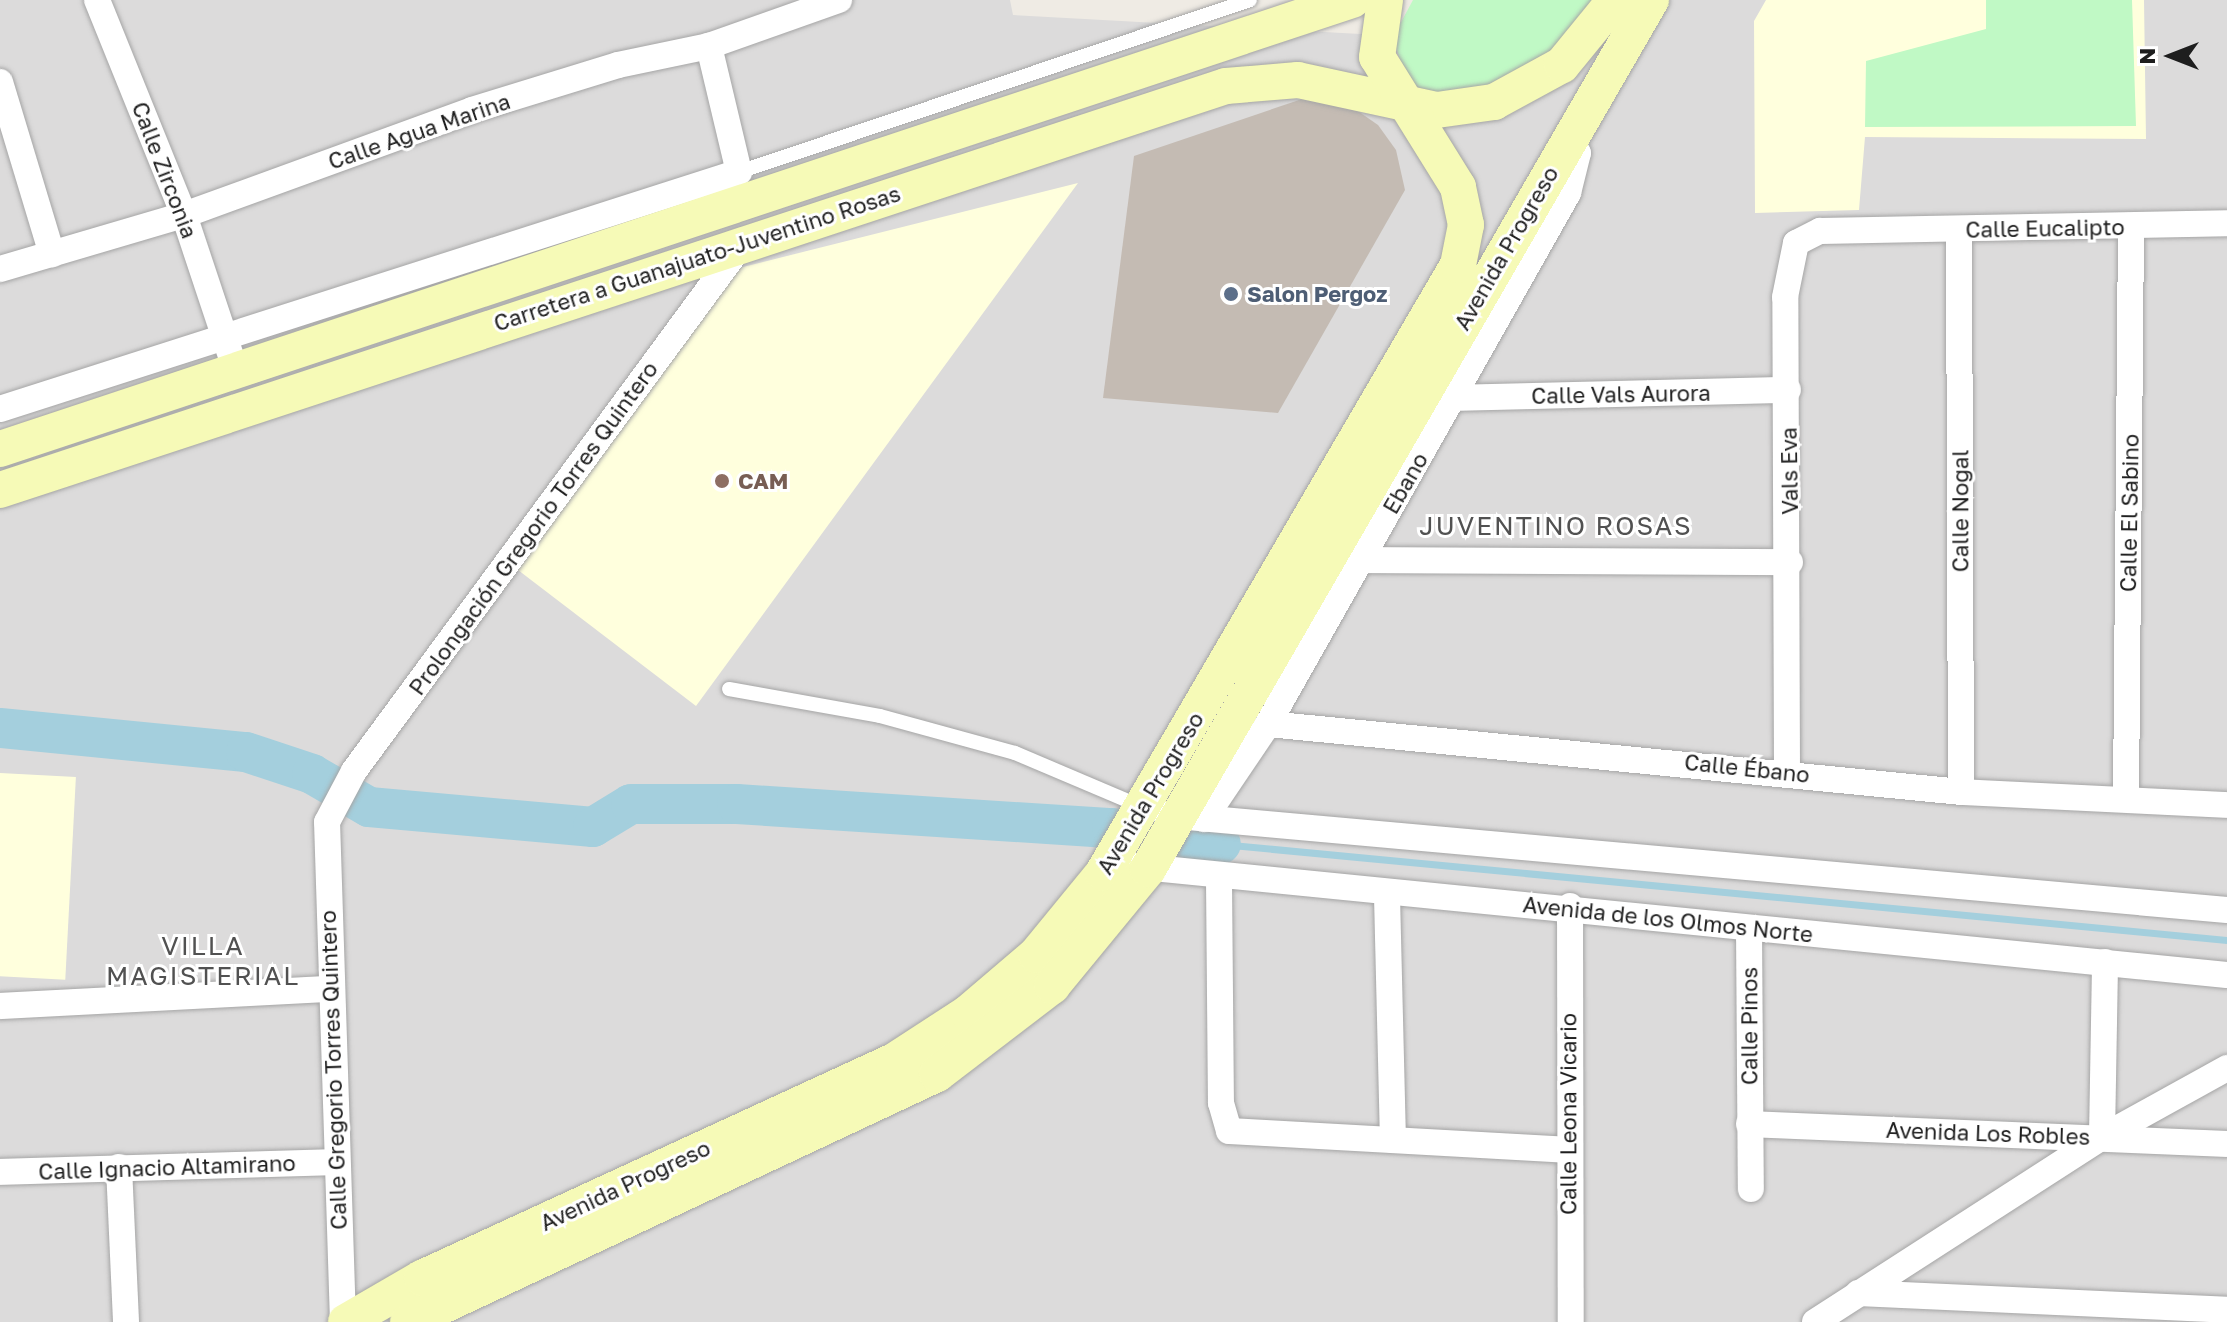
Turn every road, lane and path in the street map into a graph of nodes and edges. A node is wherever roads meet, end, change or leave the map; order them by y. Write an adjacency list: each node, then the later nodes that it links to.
1 (97, 0): 13 (street, Calle Zirconia)
2 (839, 0): 8 (street, Calle Agua Marina)
3 (1250, 0): 12 (lane)
4 (1385, 0): 10 (main road, Avenida Progreso)
5 (1651, 0): 11 (main road, Avenida Progreso)
6 (1341, 3): 21 (main road, Carretera a Guanajuato-Juventino Rosas)
7 (1610, 5): 10 (main road, Carretera a Guanajuato-Juventino Rosas); 11 (main road)
8 (709, 46): 12 (street); 13 (street, Calle Agua Marina)
9 (0, 82): 19 (street)
10 (1401, 104): 18 (main road, Carretera a Guanajuato-Juventino Rosas); 22 (main road, Avenida Progreso)
11 (1578, 125): 22 (main road, Avenida Progreso)
12 (739, 172): 21 (street)
13 (184, 215): 19 (street, Calle Agua Marina); 21 (street, Calle Zirconia)
14 (2227, 223): 15 (street, Calle Eucalipto)
15 (2131, 226): 16 (street, Calle Eucalipto); 33 (street, Calle El Sabino)
16 (1959, 229): 17 (street, Calle Eucalipto); 32 (street, Calle Nogal)
17 (1863, 231): 23 (street, Vals Eva)
18 (744, 242): 26 (main road, Carretera a Guanajuato-Juventino Rosas); 36 (street, Prolongación Gregorio Torres Quintero)
19 (52, 254): 20 (street, Calle Agua Marina)
20 (0, 269)
21 (231, 357): 24 (street); 25 (main road, Carretera a Guanajuato-Juventino Rosas)
22 (1422, 389): 23 (street, Calle Vals Aurora); 27 (street, Ebano); 35 (main road, Avenida Progreso)
23 (1788, 390): 28 (street, Vals Eva)
24 (0, 409)
25 (0, 449)
26 (0, 490)
27 (1361, 560): 28 (street); 30 (street, Ebano)
28 (1790, 562): 31 (street, Vals Eva)
29 (729, 689): 35 (lane)
30 (1268, 724): 31 (street, Calle Ébano); 35 (street, Ebano)
31 (1787, 771): 32 (street, Calle Ébano)
32 (1961, 792): 33 (street, Calle Ébano)
33 (2126, 799): 34 (street, Calle Ébano)
34 (2227, 805)
35 (1166, 817): 37 (main road, Avenida Progreso); 38 (main road, Avenida Progreso); 42 (street)
36 (329, 818): 46 (street, Calle Gregorio Torres Quintero)
37 (1112, 859): 38 (street, Avenida de los Olmos Norte); 59 (main road, Avenida Progreso)
38 (1150, 866): 39 (street, Avenida de los Olmos Norte); 59 (main road, Avenida Progreso)
39 (1219, 880): 40 (street, Avenida de los Olmos Norte); 51 (street)
40 (1387, 896): 41 (street, Avenida de los Olmos Norte); 51 (street)
41 (1570, 906): 43 (street, Avenida de los Olmos Norte); 53 (street, Calle Leona Vicario)
42 (2227, 910)
43 (1749, 928): 44 (street, Avenida de los Olmos Norte); 49 (street, Calle Pinos)
44 (2105, 962): 45 (street, Avenida de los Olmos Norte); 50 (street)
45 (2227, 975)
46 (328, 989): 47 (street); 54 (street, Calle Gregorio Torres Quintero)
47 (0, 1006)
48 (2227, 1068): 50 (street)
49 (1749, 1124): 50 (street, Avenida Los Robles); 57 (street, Calle Pinos)
50 (2102, 1137): 52 (street, Avenida Los Robles); 58 (street)
51 (1393, 1140): 53 (street)
52 (2227, 1144)
53 (1566, 1150): 63 (street, Calle Leona Vicario)
54 (334, 1162): 55 (street, Calle Ignacio Altamirano); 62 (street, Calle Gregorio Torres Quintero)
55 (119, 1167): 56 (street, Calle Ignacio Altamirano); 61 (street)
56 (0, 1172)
57 (1751, 1189)
58 (1858, 1293): 60 (street); 64 (street)
59 (434, 1304): 62 (main road, Avenida Progreso)
60 (2227, 1310)
61 (126, 1322)
62 (344, 1322)
63 (1571, 1322)
64 (1815, 1322)

